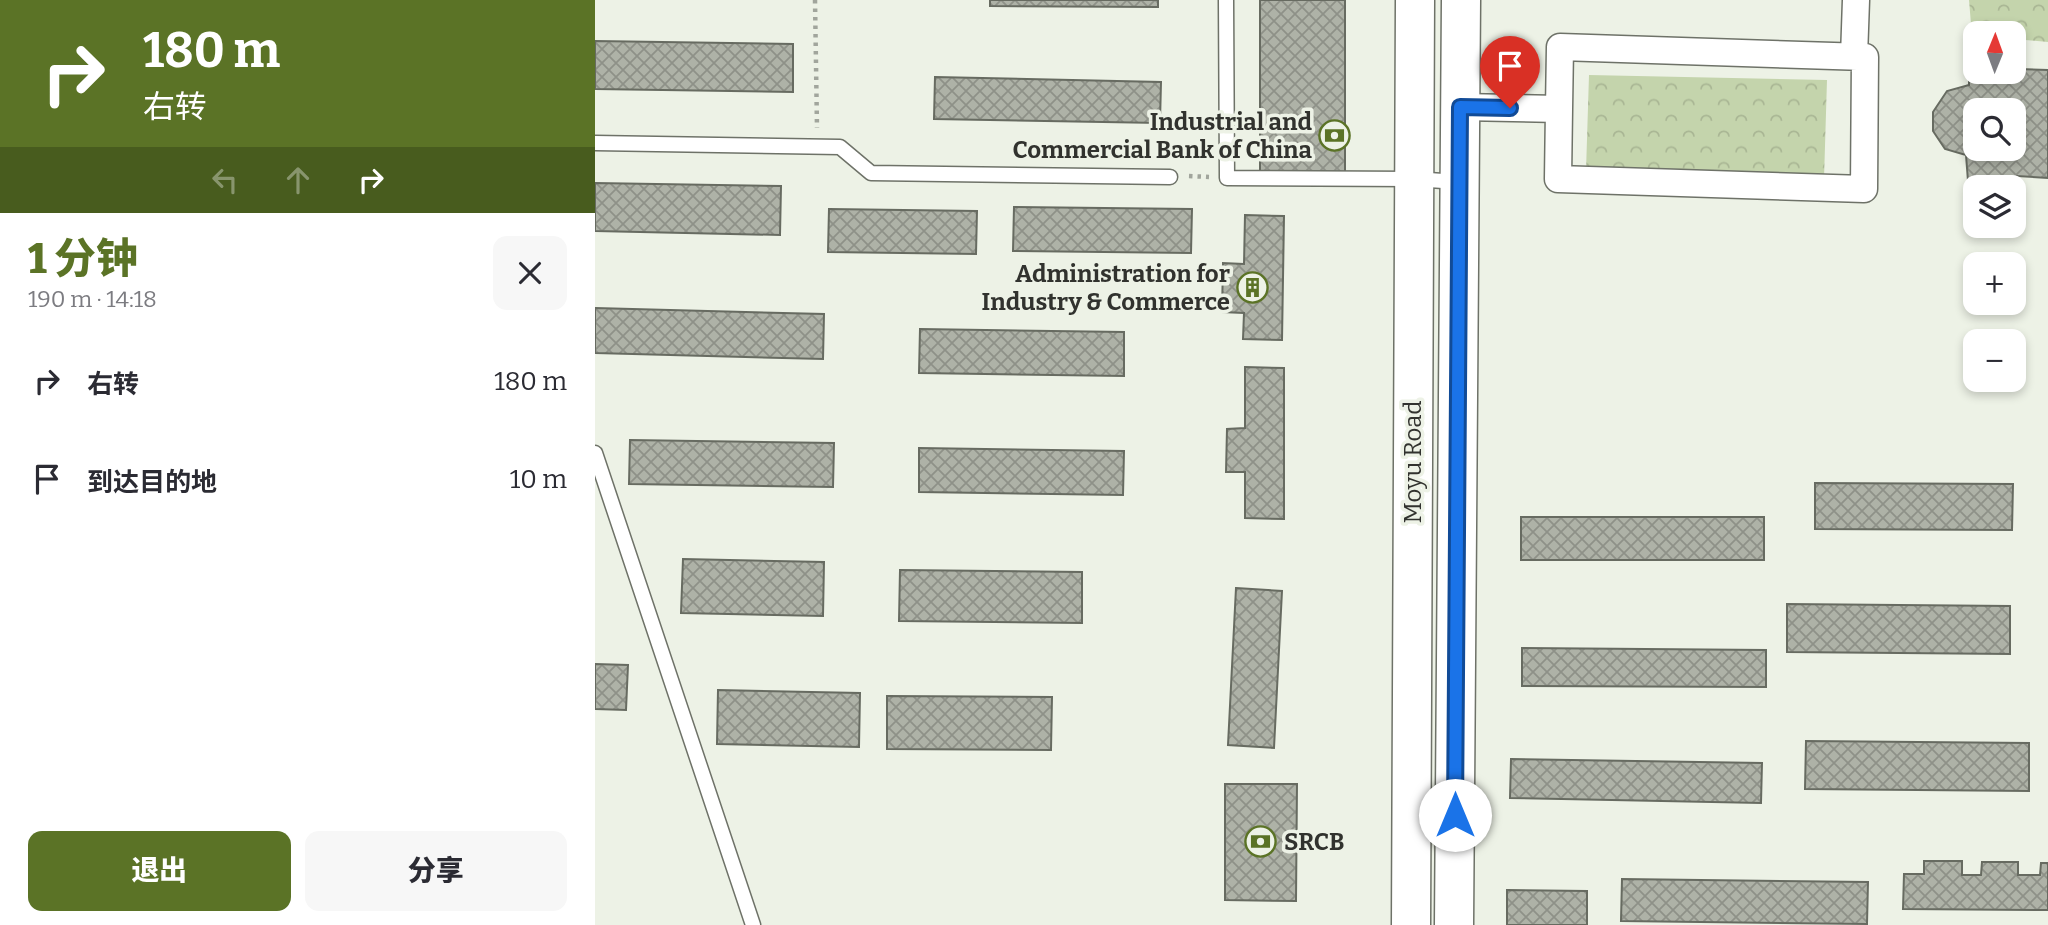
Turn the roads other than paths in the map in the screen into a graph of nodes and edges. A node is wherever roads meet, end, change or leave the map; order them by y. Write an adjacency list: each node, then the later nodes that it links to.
1 (1226, 0): 10 (lane)
2 (1415, 0): 10 (main road, Moyu Road)
3 (1461, 0): 6 (main road, Moyu Road)
4 (1856, 0): 5 (street)
5 (1854, 57): 7 (street); 7 (street)
6 (1460, 107): 7 (street); 11 (main road, Moyu Road)
7 (1559, 110)
8 (595, 143): 9 (lane)
9 (1170, 177)
10 (1414, 179): 11 (lane); 14 (main road, Moyu Road)
11 (1459, 182): 15 (main road, Moyu Road)
12 (595, 453): 13 (lane)
13 (753, 925)
14 (1411, 925)
15 (1454, 925)

